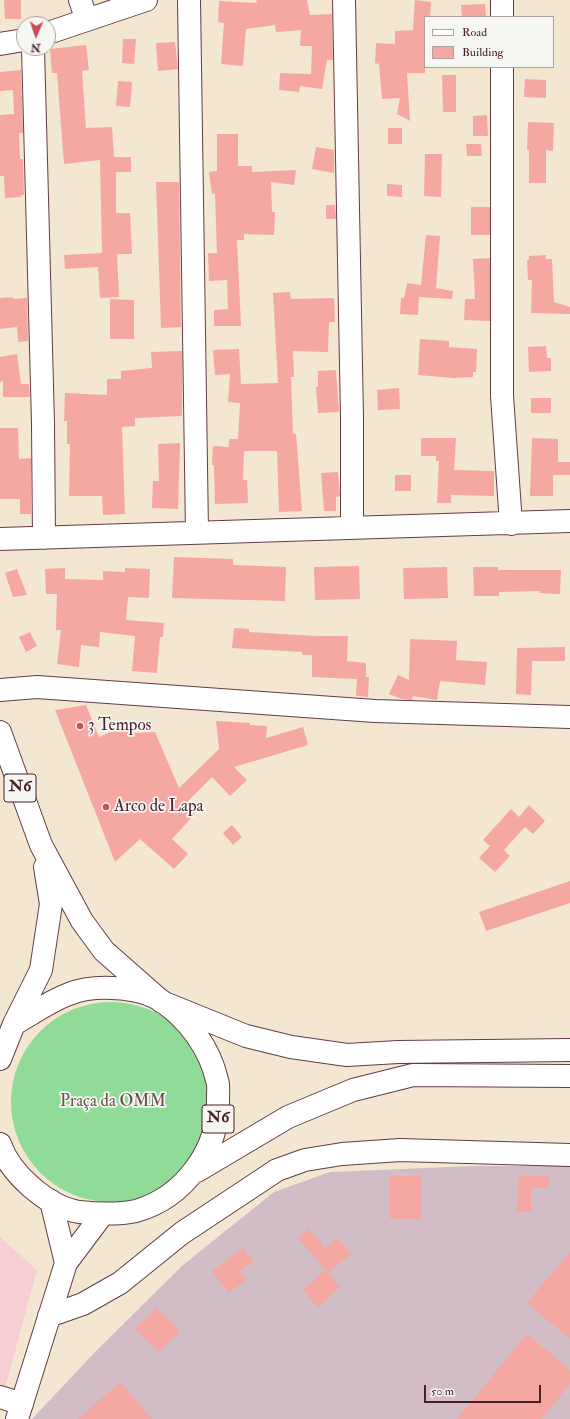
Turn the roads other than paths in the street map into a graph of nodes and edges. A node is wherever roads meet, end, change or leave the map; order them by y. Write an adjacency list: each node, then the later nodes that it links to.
1 (146, 0): 5 (main road)
2 (189, 0): 15 (main road)
3 (344, 0): 14 (main road)
4 (502, 0): 6 (main road)
5 (84, 10): 7 (main road)
6 (502, 16)
7 (56, 28)
8 (16, 41): 9 (main road)
9 (0, 44)
10 (33, 56): 16 (main road)
11 (502, 68): 13 (main road)
12 (570, 521): 13 (main road)
13 (511, 524): 14 (main road)
14 (352, 526): 15 (main road)
15 (197, 532): 16 (main road)
16 (44, 538): 17 (main road)
17 (0, 539)
18 (0, 690): 19 (main road)
19 (570, 717)
20 (0, 732): 21 (main road, N6)
21 (41, 845): 22 (main road, N6); 23 (main road, N6)
22 (162, 1002): 23 (main road, N6); 24 (main road, N6); 28 (main road, N6)
23 (5, 1042)
24 (570, 1050)
25 (570, 1076): 28 (main road, N6)
26 (1, 1147): 29 (main road, N6)
27 (570, 1155): 32 (main road)
28 (194, 1173): 30 (main road, N6)
29 (51, 1201): 30 (main road, N6); 31 (main road)
30 (102, 1215): 31 (main road)
31 (66, 1263): 32 (main road)
32 (49, 1316): 34 (main road)
33 (0, 1397): 34 (main road)
34 (20, 1411)

